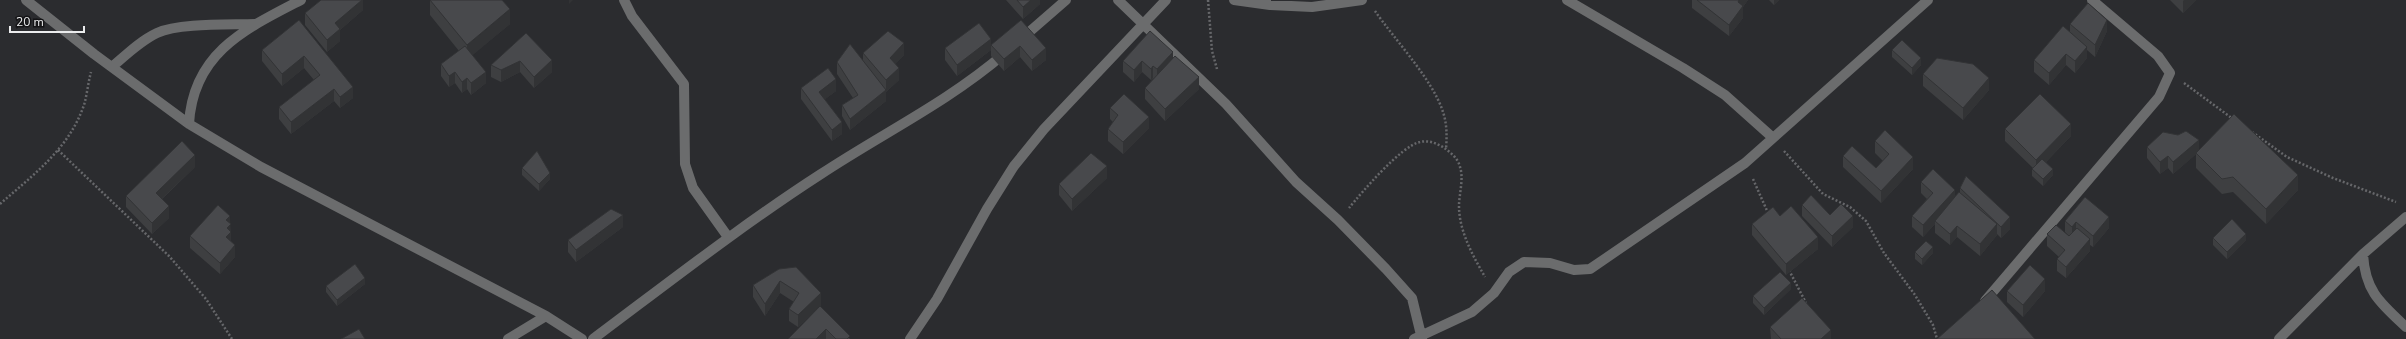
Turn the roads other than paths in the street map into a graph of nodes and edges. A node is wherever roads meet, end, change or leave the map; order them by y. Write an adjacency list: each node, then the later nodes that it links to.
1 (26, 0): 14 (street)
2 (301, 0): 12 (street)
3 (624, 0): 18 (street)
4 (1066, 0): 18 (street)
5 (1118, 0): 13 (street)
6 (1166, 0): 13 (street)
7 (1234, 0): 8 (street)
8 (1362, 0)
9 (1567, 0): 16 (street)
10 (1928, 0): 16 (street)
11 (2092, 0): 20 (street)
12 (255, 24): 14 (street); 15 (street)
13 (1142, 25): 23 (street); 27 (street)
14 (112, 67): 15 (street)
15 (189, 124): 21 (street)
16 (1772, 137): 23 (street)
17 (2406, 217): 19 (street)
18 (728, 237): 26 (street)
19 (2363, 254): 22 (street); 28 (street)
20 (1977, 311)
21 (546, 316): 24 (street); 25 (street)
22 (2406, 327)
23 (1419, 338)
24 (508, 339)
25 (582, 339)
26 (593, 339)
27 (910, 339)
28 (2279, 339)

